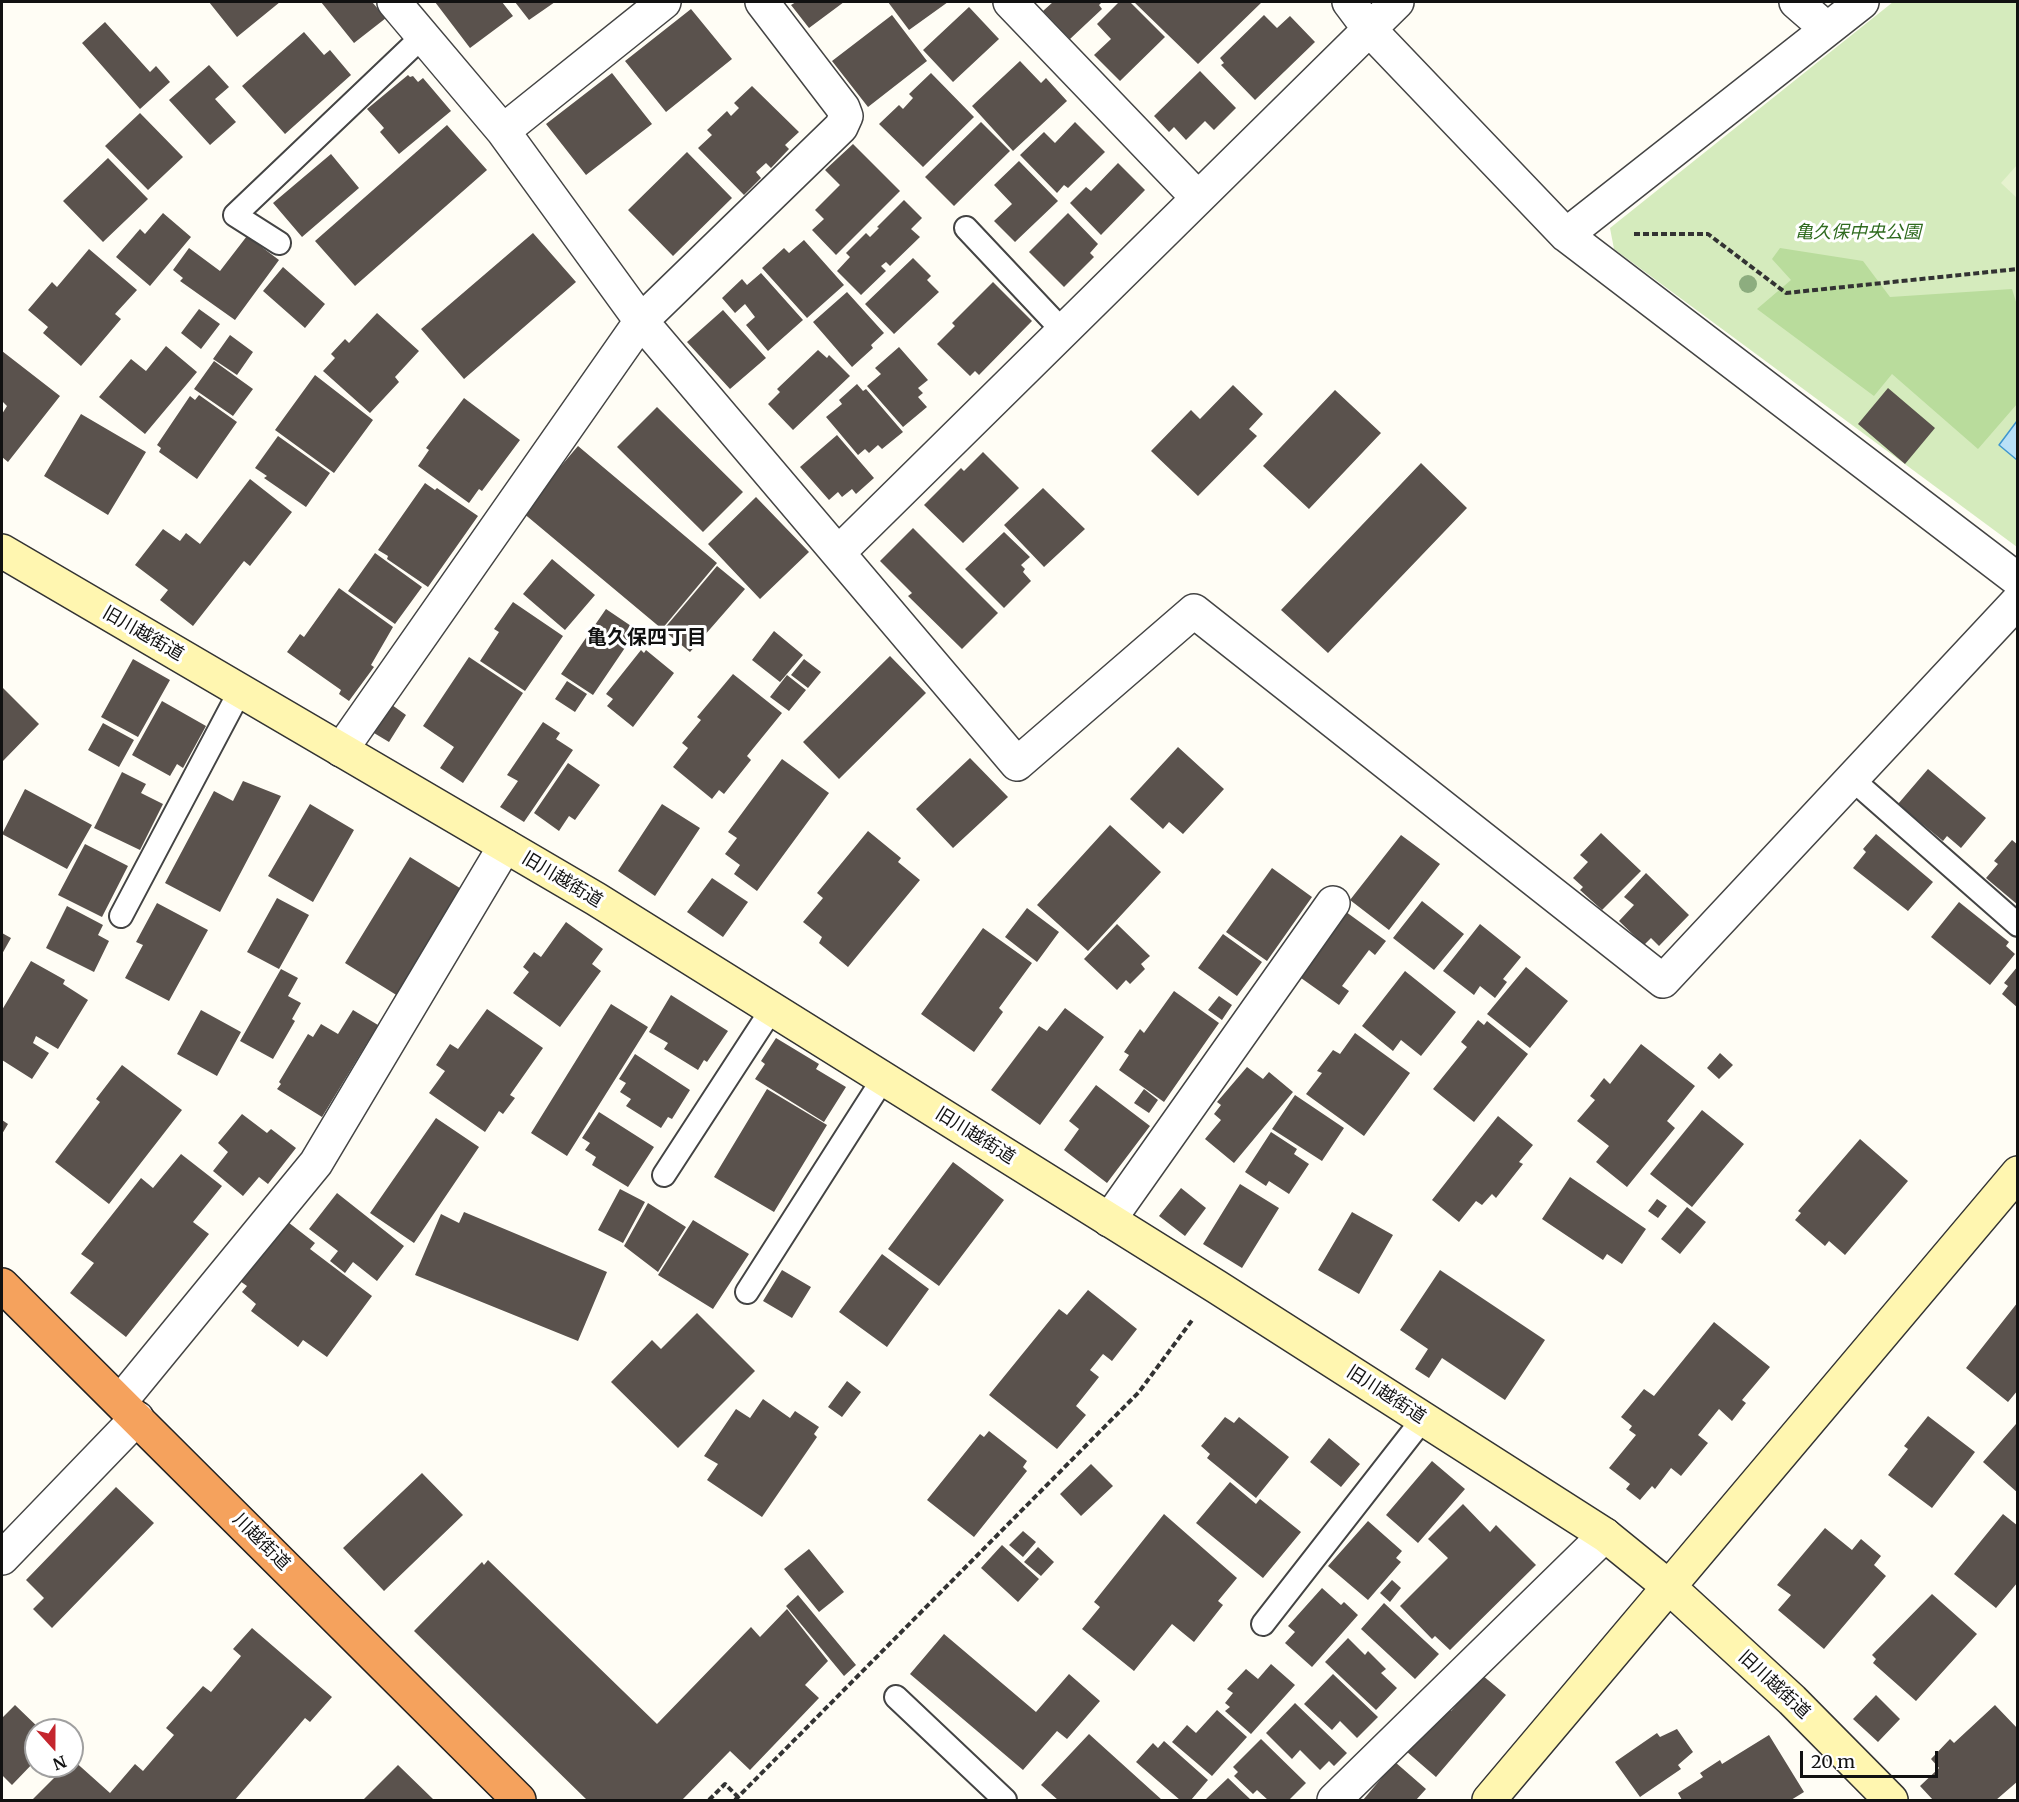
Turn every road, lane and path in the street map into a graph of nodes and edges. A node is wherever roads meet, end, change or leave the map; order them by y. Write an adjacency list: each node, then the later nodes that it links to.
1 (394, 2): 11 (street)
2 (664, 2): 12 (street)
3 (762, 2): 19 (street)
4 (1010, 2): 13 (street)
5 (1349, 2): 10 (street)
6 (1397, 2): 10 (street)
7 (1796, 2): 9 (street)
8 (1862, 2): 9 (street)
9 (1827, 29): 16 (street)
10 (1370, 30): 13 (street); 16 (street)
11 (423, 36): 12 (street); 17 (lane)
12 (503, 131): 19 (street)
13 (1198, 198): 20 (street)
14 (966, 228): 20 (lane)
15 (1628, 234): 18 (path)
16 (1566, 235): 23 (street)
17 (279, 243)
18 (2018, 269)
19 (641, 321): 22 (street); 26 (street)
20 (1063, 331): 22 (street)
21 (2, 551): 25 (street, 旧川越街道)
22 (838, 553): 27 (street)
23 (2018, 580)
24 (2018, 601): 27 (street)
25 (240, 691): 26 (street, 旧川越街道); 30 (lane)
26 (341, 750): 28 (street, 旧川越街道)
27 (1853, 780): 31 (lane)
28 (505, 846): 32 (street, 旧川越街道); 40 (street)
29 (1333, 903): 36 (street)
30 (121, 916)
31 (2018, 925)
32 (772, 1009): 33 (street, 旧川越街道); 35 (lane)
33 (884, 1079): 36 (street, 旧川越街道); 39 (lane)
34 (2018, 1173): 44 (street)
35 (664, 1175)
36 (1109, 1220): 38 (street, 旧川越街道)
37 (2, 1286): 40 (highway, 川越街道)
38 (1217, 1287): 41 (street, 旧川越街道); 47 (path)
39 (747, 1292)
40 (129, 1410): 43 (street); 48 (highway, 川越街道)
41 (1423, 1419): 42 (street, 旧川越街道); 45 (lane)
42 (1605, 1535): 44 (street, 旧川越街道); 51 (street)
43 (2, 1558)
44 (1669, 1587): 52 (street); 53 (street, 旧川越街道)
45 (1263, 1623)
46 (896, 1697): 50 (lane)
47 (737, 1799): 49 (path)
48 (519, 1800)
49 (709, 1800)
50 (1005, 1800)
51 (1334, 1800)
52 (1489, 1800)
53 (1891, 1800)

